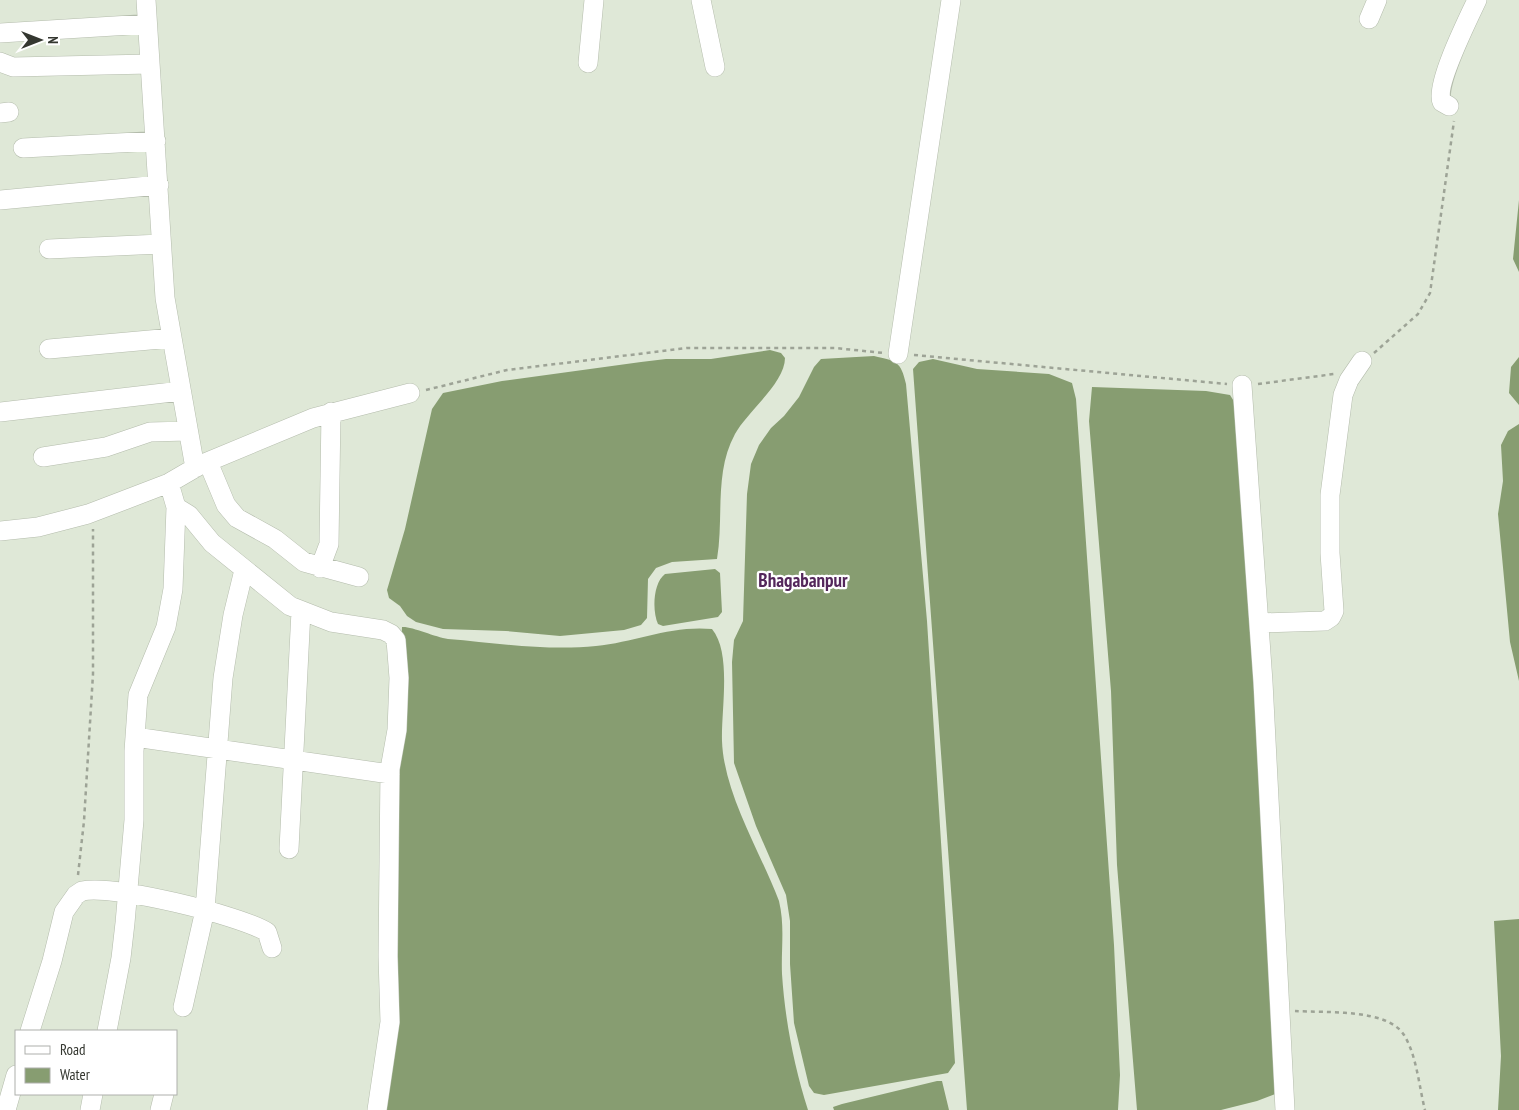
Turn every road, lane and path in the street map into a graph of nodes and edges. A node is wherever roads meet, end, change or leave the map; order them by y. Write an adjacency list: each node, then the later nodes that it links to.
1 (146, 0): 8 (street)
2 (594, 0): 11 (street)
3 (701, 0): 13 (street)
4 (952, 0): 23 (street)
5 (1377, 0): 7 (street)
6 (1477, 0): 14 (street)
7 (1369, 19)
8 (147, 24): 9 (street); 12 (street)
9 (0, 32)
10 (0, 62): 12 (street)
11 (588, 63)
12 (150, 64): 15 (street)
13 (716, 67)
14 (1445, 104): 24 (path)
15 (156, 141): 16 (street); 17 (street)
16 (23, 148)
17 (159, 185): 18 (street); 19 (street)
18 (0, 200)
19 (161, 244): 20 (street); 21 (street)
20 (49, 249)
21 (172, 338): 22 (street); 27 (street)
22 (49, 349)
23 (898, 354): 26 (path); 28 (path)
24 (1362, 361): 42 (street)
25 (1337, 373): 26 (path)
26 (1242, 385): 42 (street)
27 (180, 391): 29 (street); 31 (street)
28 (410, 394): 30 (street)
29 (0, 412)
30 (331, 412): 33 (street); 38 (street)
31 (187, 430): 32 (street); 33 (street)
32 (43, 457)
33 (202, 465): 34 (street); 38 (street)
34 (169, 483): 35 (street); 37 (street)
35 (176, 507): 39 (street); 43 (street)
36 (92, 523): 49 (path)
37 (0, 531)
38 (320, 568): 40 (street)
39 (244, 570): 41 (street); 44 (street)
40 (359, 577)
41 (301, 611): 45 (street); 46 (street)
42 (1259, 623): 53 (street)
43 (135, 737): 44 (street); 48 (street)
44 (218, 749): 45 (street); 50 (street)
45 (293, 759): 46 (street); 47 (street)
46 (390, 774): 62 (street)
47 (289, 848)
48 (128, 893): 49 (street); 50 (street); 55 (street)
49 (76, 896): 54 (street)
50 (205, 910): 51 (street); 52 (street)
51 (272, 948)
52 (183, 1007)
53 (1280, 1010): 63 (street); 64 (path)
54 (30, 1030)
55 (107, 1030)
56 (15, 1078): 59 (street)
57 (93, 1095): 60 (street)
58 (164, 1095): 61 (street)
59 (6, 1110)
60 (90, 1110)
61 (160, 1110)
62 (377, 1110)
63 (1286, 1110)
64 (1424, 1110)

